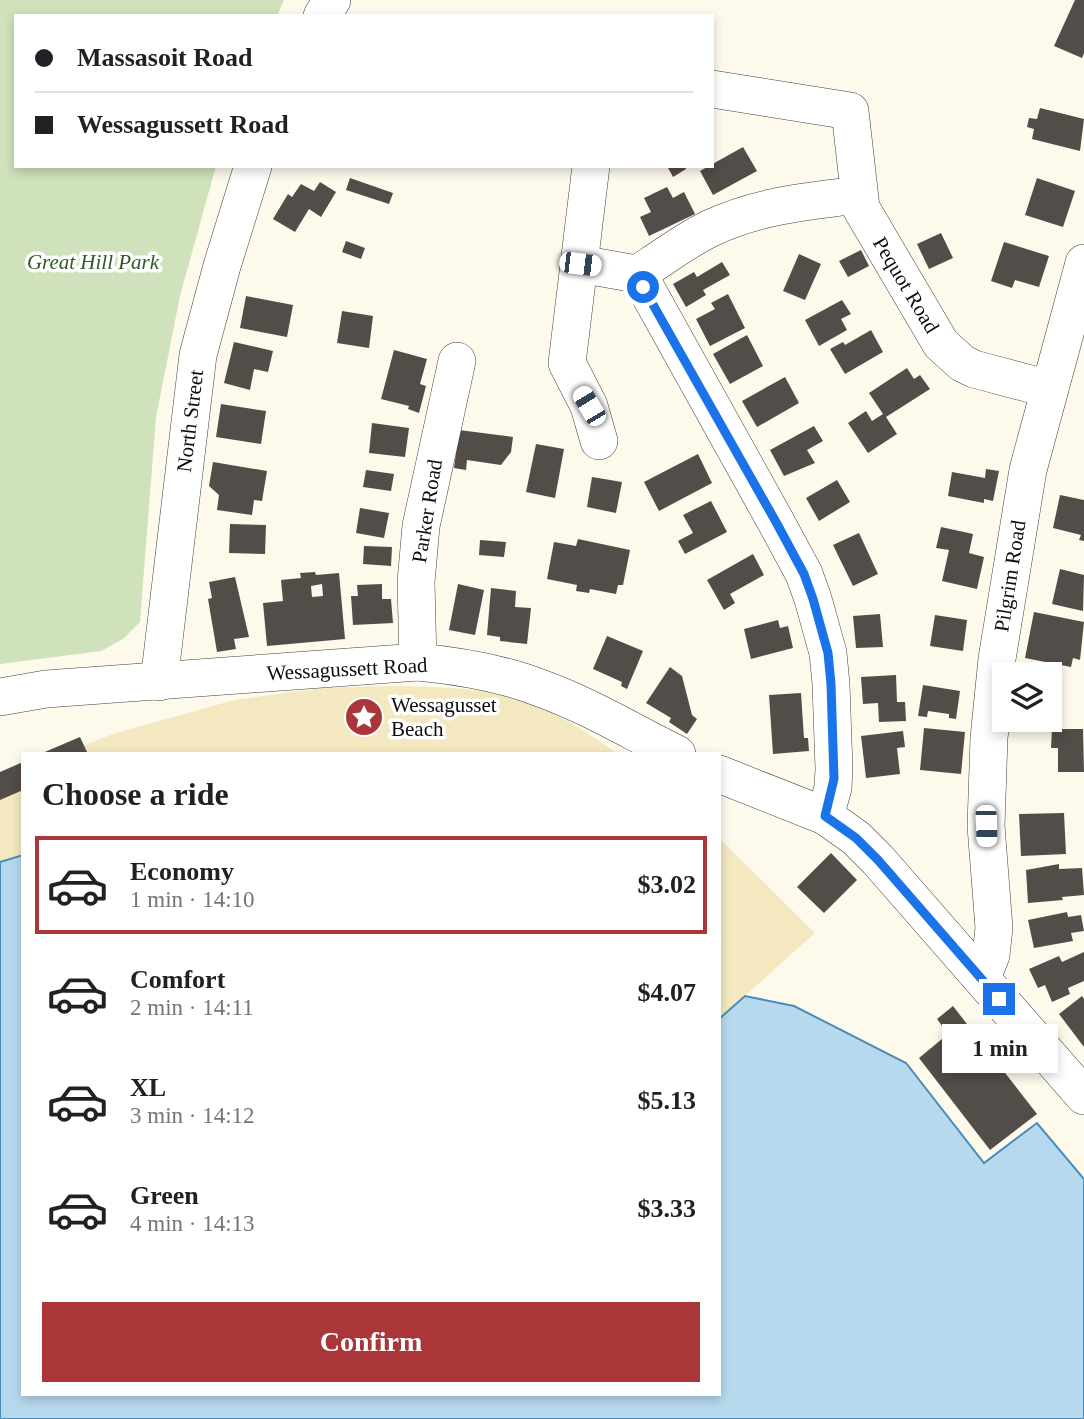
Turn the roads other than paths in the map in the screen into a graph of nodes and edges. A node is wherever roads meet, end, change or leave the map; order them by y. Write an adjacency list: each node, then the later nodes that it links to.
1 (714, 89): 4 (street, Pequot Road)
2 (252, 168): 12 (street, North Street)
3 (592, 168): 6 (street)
4 (858, 195): 7 (street); 9 (street, Pequot Road)
5 (1084, 263): 9 (street, Pilgrim Road)
6 (580, 264): 7 (street); 10 (street)
7 (642, 275): 16 (street)
8 (457, 361): 11 (street, Parker Road)
9 (1049, 389): 17 (street, Pilgrim Road)
10 (599, 441)
11 (418, 663): 12 (street, Wessagussett Road); 14 (street, Wessagussett Road)
12 (159, 682): 13 (street, Wessagussett Road)
13 (0, 697)
14 (673, 752)
15 (721, 775): 16 (street)
16 (825, 816): 17 (street)
17 (982, 978): 18 (street)
18 (1084, 1096)

